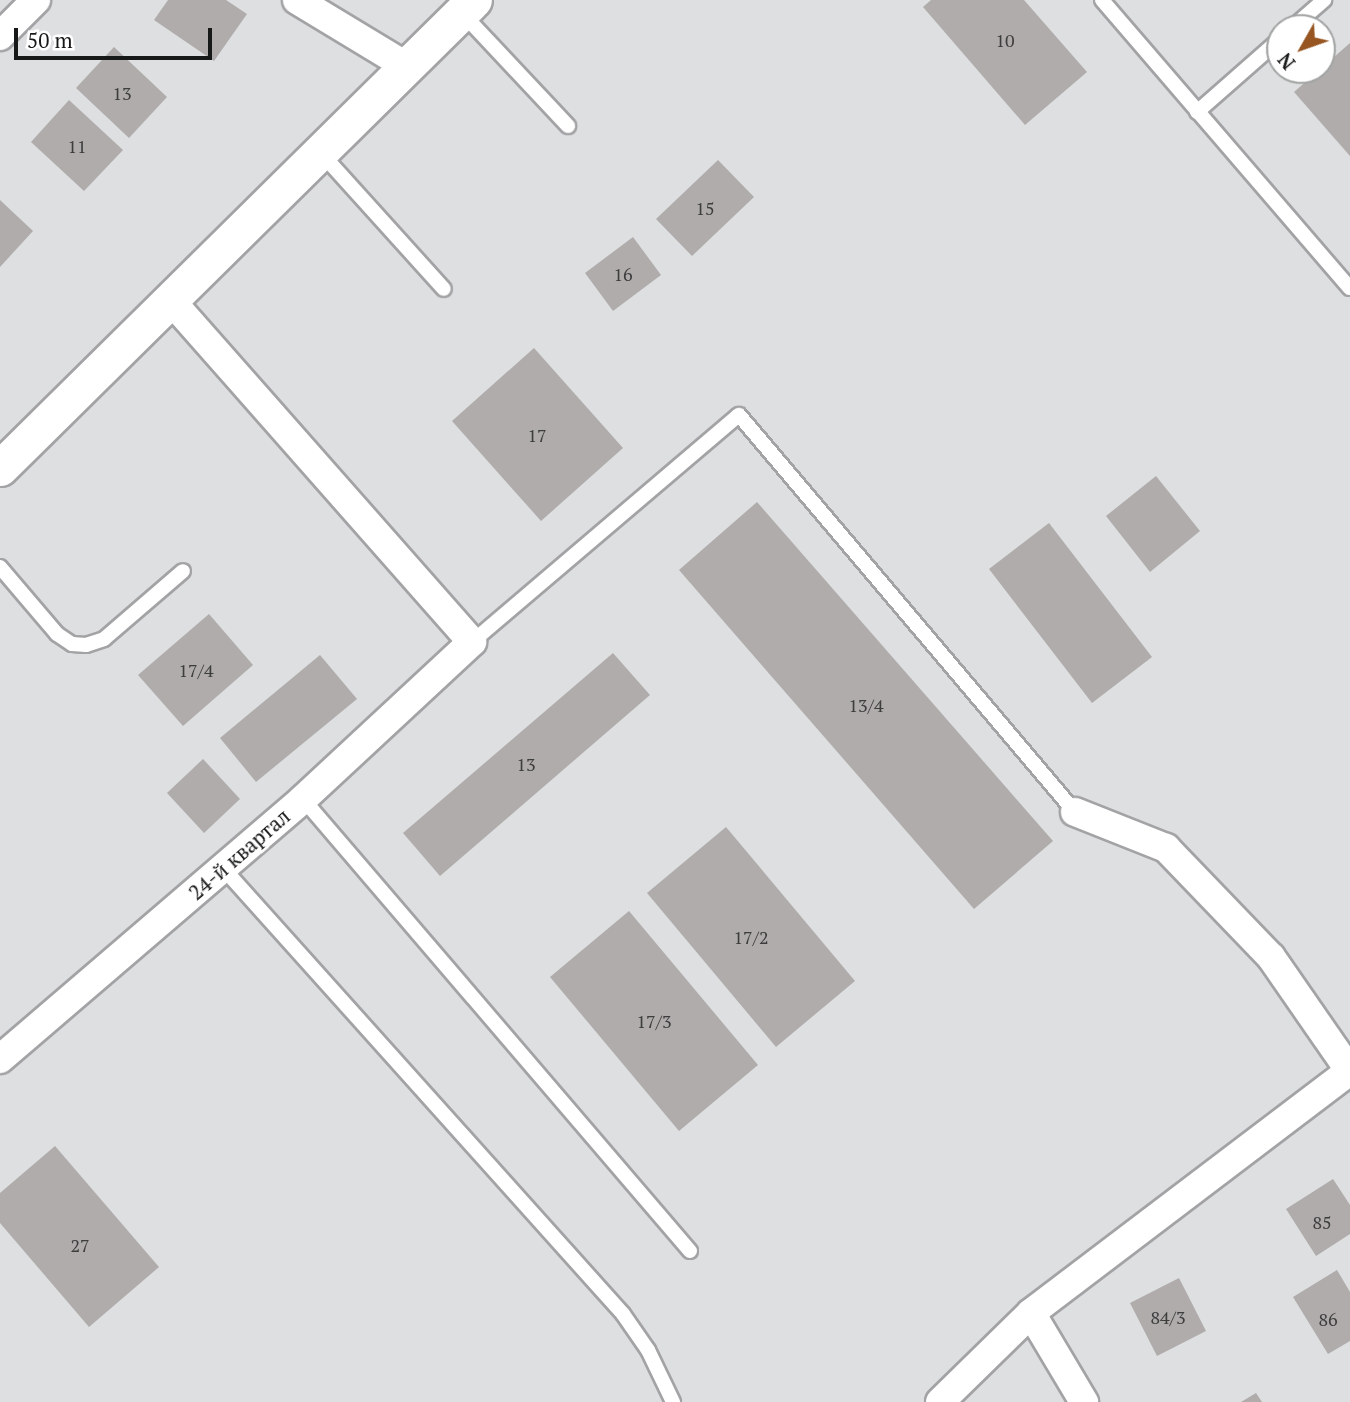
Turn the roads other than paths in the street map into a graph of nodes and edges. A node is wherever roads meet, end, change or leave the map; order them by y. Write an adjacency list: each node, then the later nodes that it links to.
1 (36, 0): 7 (street)
2 (297, 0): 9 (street)
3 (1102, 0): 10 (lane)
4 (1324, 0): 6 (lane)
5 (468, 6): 9 (street); 11 (lane)
6 (1308, 14)
7 (0, 36)
8 (1266, 51): 10 (lane)
9 (406, 66): 12 (street)
10 (1196, 112): 13 (lane)
11 (568, 126)
12 (320, 152): 14 (lane); 15 (street)
13 (1350, 288)
14 (444, 289)
15 (171, 300): 16 (street); 19 (street)
16 (0, 468)
17 (0, 567): 18 (lane)
18 (183, 571)
19 (472, 642): 20 (street, 24-й квартал); 21 (lane)
20 (303, 799): 22 (street, 24-й квартал); 25 (lane)
21 (1075, 812): 24 (street)
22 (223, 868): 23 (street, 24-й квартал); 27 (lane)
23 (0, 1059)
24 (1350, 1071): 26 (street)
25 (690, 1251)
26 (1031, 1313): 28 (street); 29 (street)
27 (673, 1402)
28 (940, 1402)
29 (1084, 1402)

